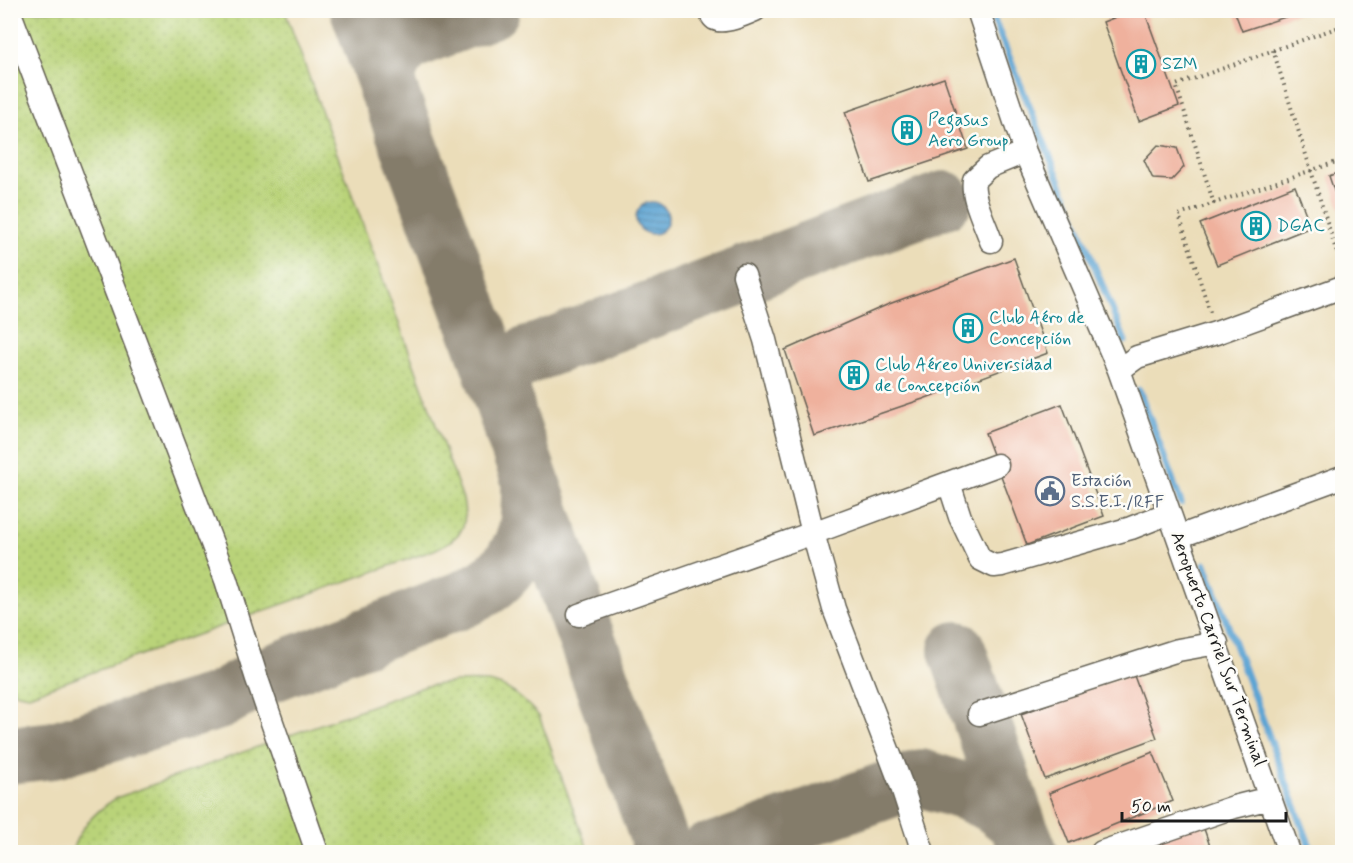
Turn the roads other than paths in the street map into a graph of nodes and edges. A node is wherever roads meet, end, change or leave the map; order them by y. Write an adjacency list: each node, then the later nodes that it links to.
1 (709, 10): 2 (lane)
2 (755, 10)
3 (978, 10): 5 (lane, Aeropuerto Carriel Sur Terminal)
4 (10, 13): 20 (lane)
5 (1025, 152): 6 (lane); 9 (lane, Aeropuerto Carriel Sur Terminal)
6 (991, 240)
7 (744, 275): 14 (lane)
8 (1342, 288): 9 (lane)
9 (1119, 370): 13 (lane, Aeropuerto Carriel Sur Terminal)
10 (997, 465): 12 (lane)
11 (1342, 477): 15 (lane)
12 (949, 483): 13 (lane); 14 (lane)
13 (1169, 513): 15 (lane, Aeropuerto Carriel Sur Terminal)
14 (813, 533): 16 (lane); 21 (lane)
15 (1178, 537): 17 (lane, Aeropuerto Carriel Sur Terminal)
16 (579, 615)
17 (1216, 643): 18 (lane); 19 (lane, Aeropuerto Carriel Sur Terminal)
18 (979, 714)
19 (1270, 798): 22 (lane); 23 (lane, Aeropuerto Carriel Sur Terminal)
20 (317, 852)
21 (923, 852)
22 (1102, 852)
23 (1289, 852)

